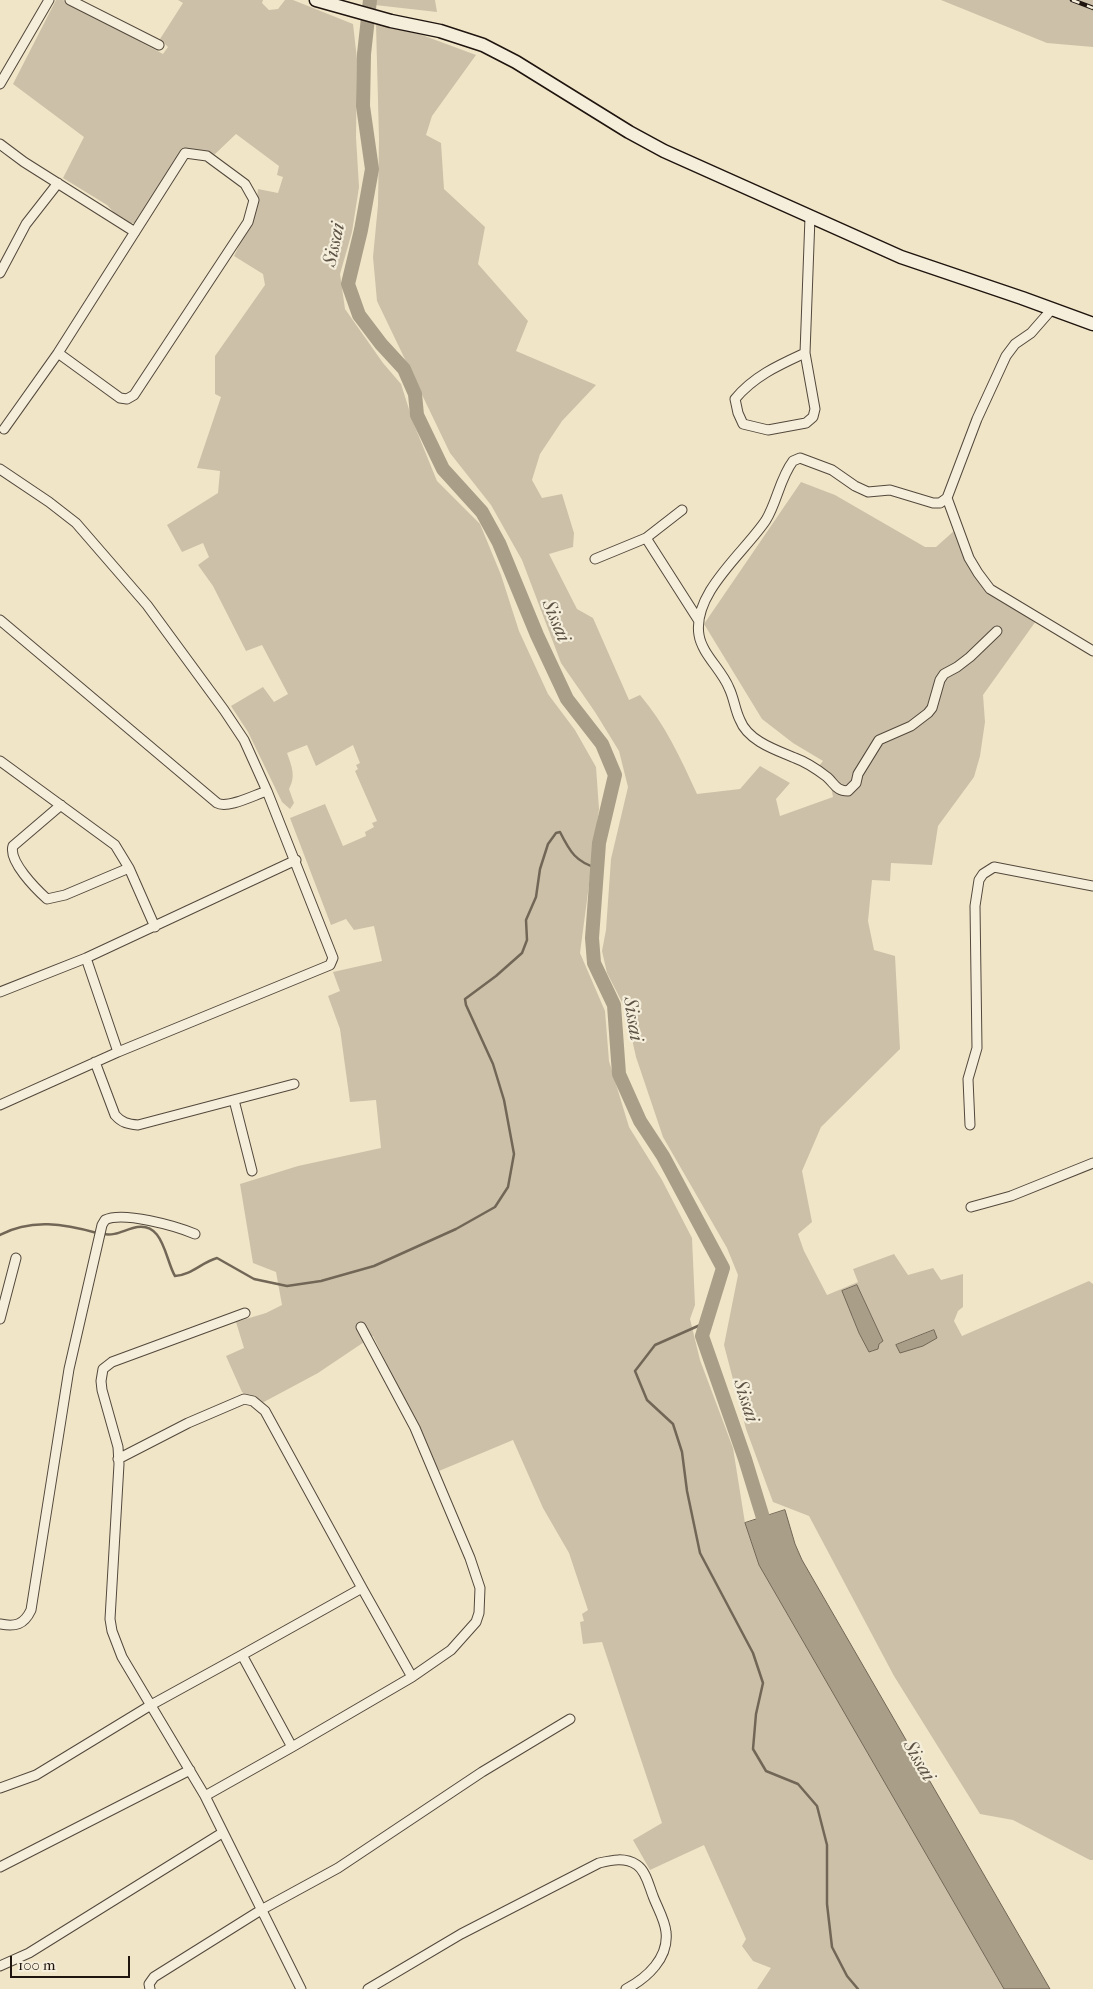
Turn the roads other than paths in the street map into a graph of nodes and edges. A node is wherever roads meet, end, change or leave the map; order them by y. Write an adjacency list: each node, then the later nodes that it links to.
1 (49, 0): 5 (street)
2 (70, 0): 4 (street)
3 (316, 0): 8 (street)
4 (159, 45)
5 (0, 84)
6 (0, 144): 7 (street)
7 (58, 183): 9 (street); 10 (street)
8 (810, 217): 11 (street); 14 (street)
9 (135, 232): 13 (street); 13 (street)
10 (0, 272)
11 (1052, 309): 12 (street); 17 (street)
12 (1093, 324)
13 (58, 353): 15 (street)
14 (805, 353): 14 (street)
15 (4, 429)
16 (0, 470): 26 (street)
17 (947, 498): 22 (street); 24 (street)
18 (682, 510): 19 (street)
19 (646, 538): 20 (street); 22 (street)
20 (595, 558)
21 (0, 620): 26 (street)
22 (699, 621): 23 (street)
23 (997, 630)
24 (1093, 651)
25 (0, 761): 27 (street)
26 (266, 791): 28 (street)
27 (61, 805): 29 (street); 29 (street)
28 (296, 860): 31 (street); 34 (street)
29 (128, 868): 31 (street)
30 (1093, 886): 39 (street)
31 (155, 927): 32 (street)
32 (86, 958): 33 (street); 34 (street)
33 (0, 992)
34 (118, 1052): 35 (street)
35 (95, 1062): 37 (street); 38 (street)
36 (294, 1084): 37 (street)
37 (234, 1100): 41 (street)
38 (0, 1105)
39 (970, 1125)
40 (1093, 1163): 42 (street)
41 (252, 1171)
42 (971, 1207)
43 (195, 1234): 50 (street)
44 (16, 1258): 46 (street)
45 (245, 1313): 48 (street)
46 (0, 1319)
47 (361, 1326): 52 (street)
48 (118, 1459): 49 (street); 53 (street)
49 (362, 1588): 51 (street); 52 (street)
50 (0, 1624)
51 (242, 1655): 53 (street); 55 (street)
52 (412, 1677): 55 (street)
53 (151, 1705): 56 (street); 57 (street)
54 (570, 1718): 61 (street)
55 (292, 1747): 58 (street)
56 (190, 1770): 58 (street); 60 (street)
57 (0, 1788)
58 (205, 1796): 59 (street)
59 (222, 1833): 61 (street); 62 (street)
60 (0, 1868)
61 (261, 1910): 63 (street); 64 (street)
62 (0, 1966)
63 (150, 1989)
64 (301, 1989)
65 (368, 1989): 66 (street)
66 (626, 1989)

